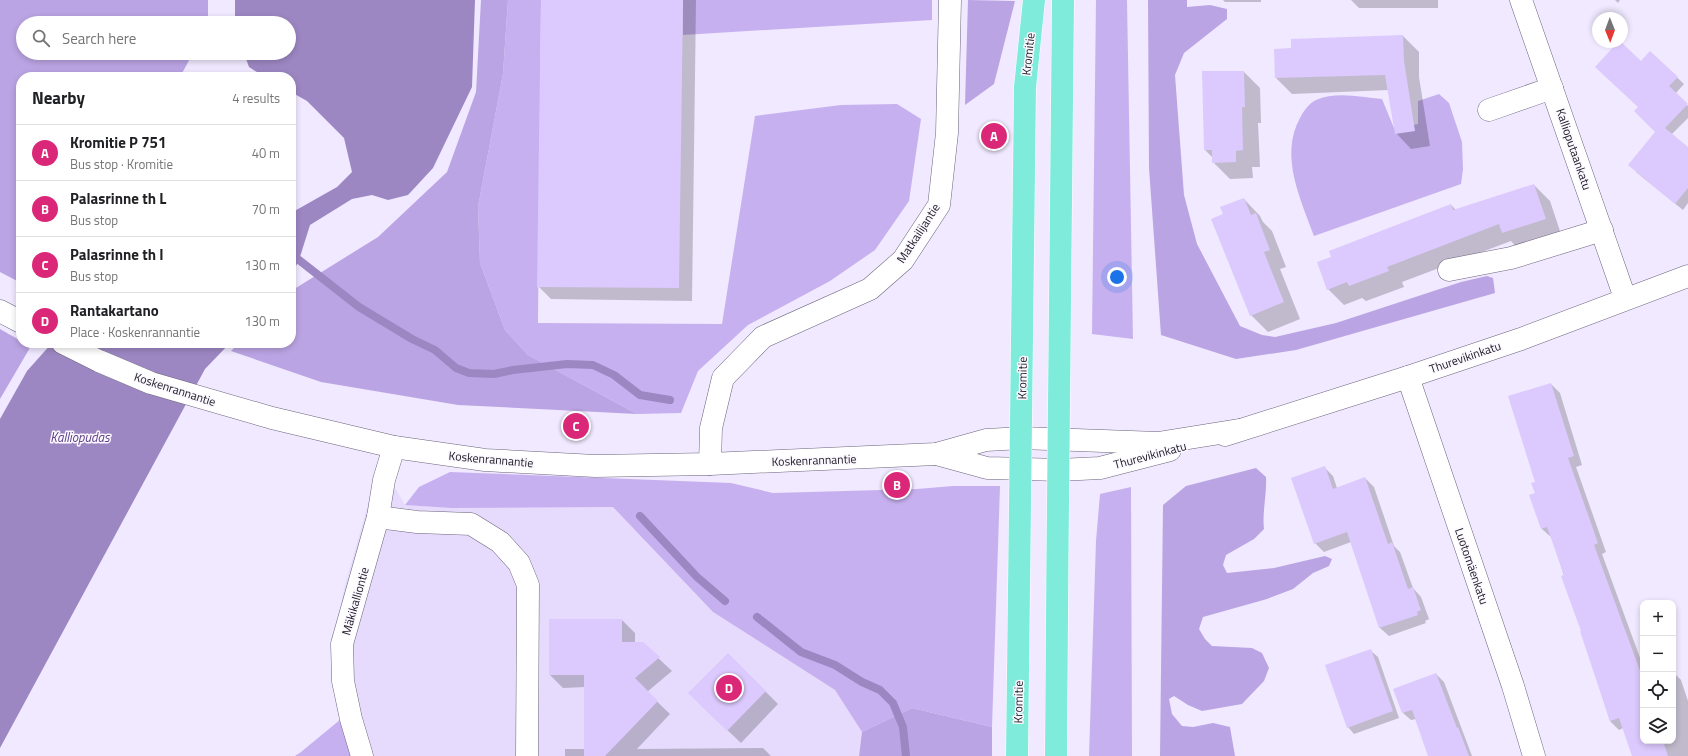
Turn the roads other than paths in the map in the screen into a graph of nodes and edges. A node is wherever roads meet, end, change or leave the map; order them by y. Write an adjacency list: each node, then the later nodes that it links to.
1 (950, 0): 20 (street, Matkailijantie)
2 (1034, 0): 16 (main road, Kromitie)
3 (1063, 0): 17 (main road)
4 (1521, 0): 5 (street, Kallioputaankatu)
5 (1552, 88): 6 (street); 7 (street, Kallioputaankatu)
6 (1488, 110)
7 (1602, 230): 8 (street); 10 (street, Kallioputaankatu)
8 (1449, 270)
9 (1688, 276): 10 (street, Thurevikinkatu)
10 (1625, 298): 14 (street, Thurevikinkatu)
11 (0, 311): 12 (street)
12 (16, 319)
13 (73, 348): 18 (street, Koskenrannantie)
14 (1408, 377): 15 (street, Thurevikinkatu); 28 (street, Luotomäenkatu)
15 (1239, 430): 17 (street, Thurevikinkatu); 22 (street, Thurevikinkatu)
16 (1021, 438): 17 (street, Koskenrannantie); 19 (street, Koskenrannantie); 21 (main road, Kromitie)
17 (1059, 438): 22 (main road)
18 (394, 447): 20 (street, Koskenrannantie); 23 (street, Mäkikalliontie)
19 (936, 454): 20 (street, Koskenrannantie); 21 (street, Koskenrannantie)
20 (710, 464)
21 (1021, 468): 22 (street, Koskenrannantie); 26 (main road, Kromitie)
22 (1059, 470): 27 (main road)
23 (378, 518): 24 (street, Mäkikalliontie); 25 (street)
24 (362, 756)
25 (527, 756)
26 (1017, 756)
27 (1056, 756)
28 (1534, 756)

